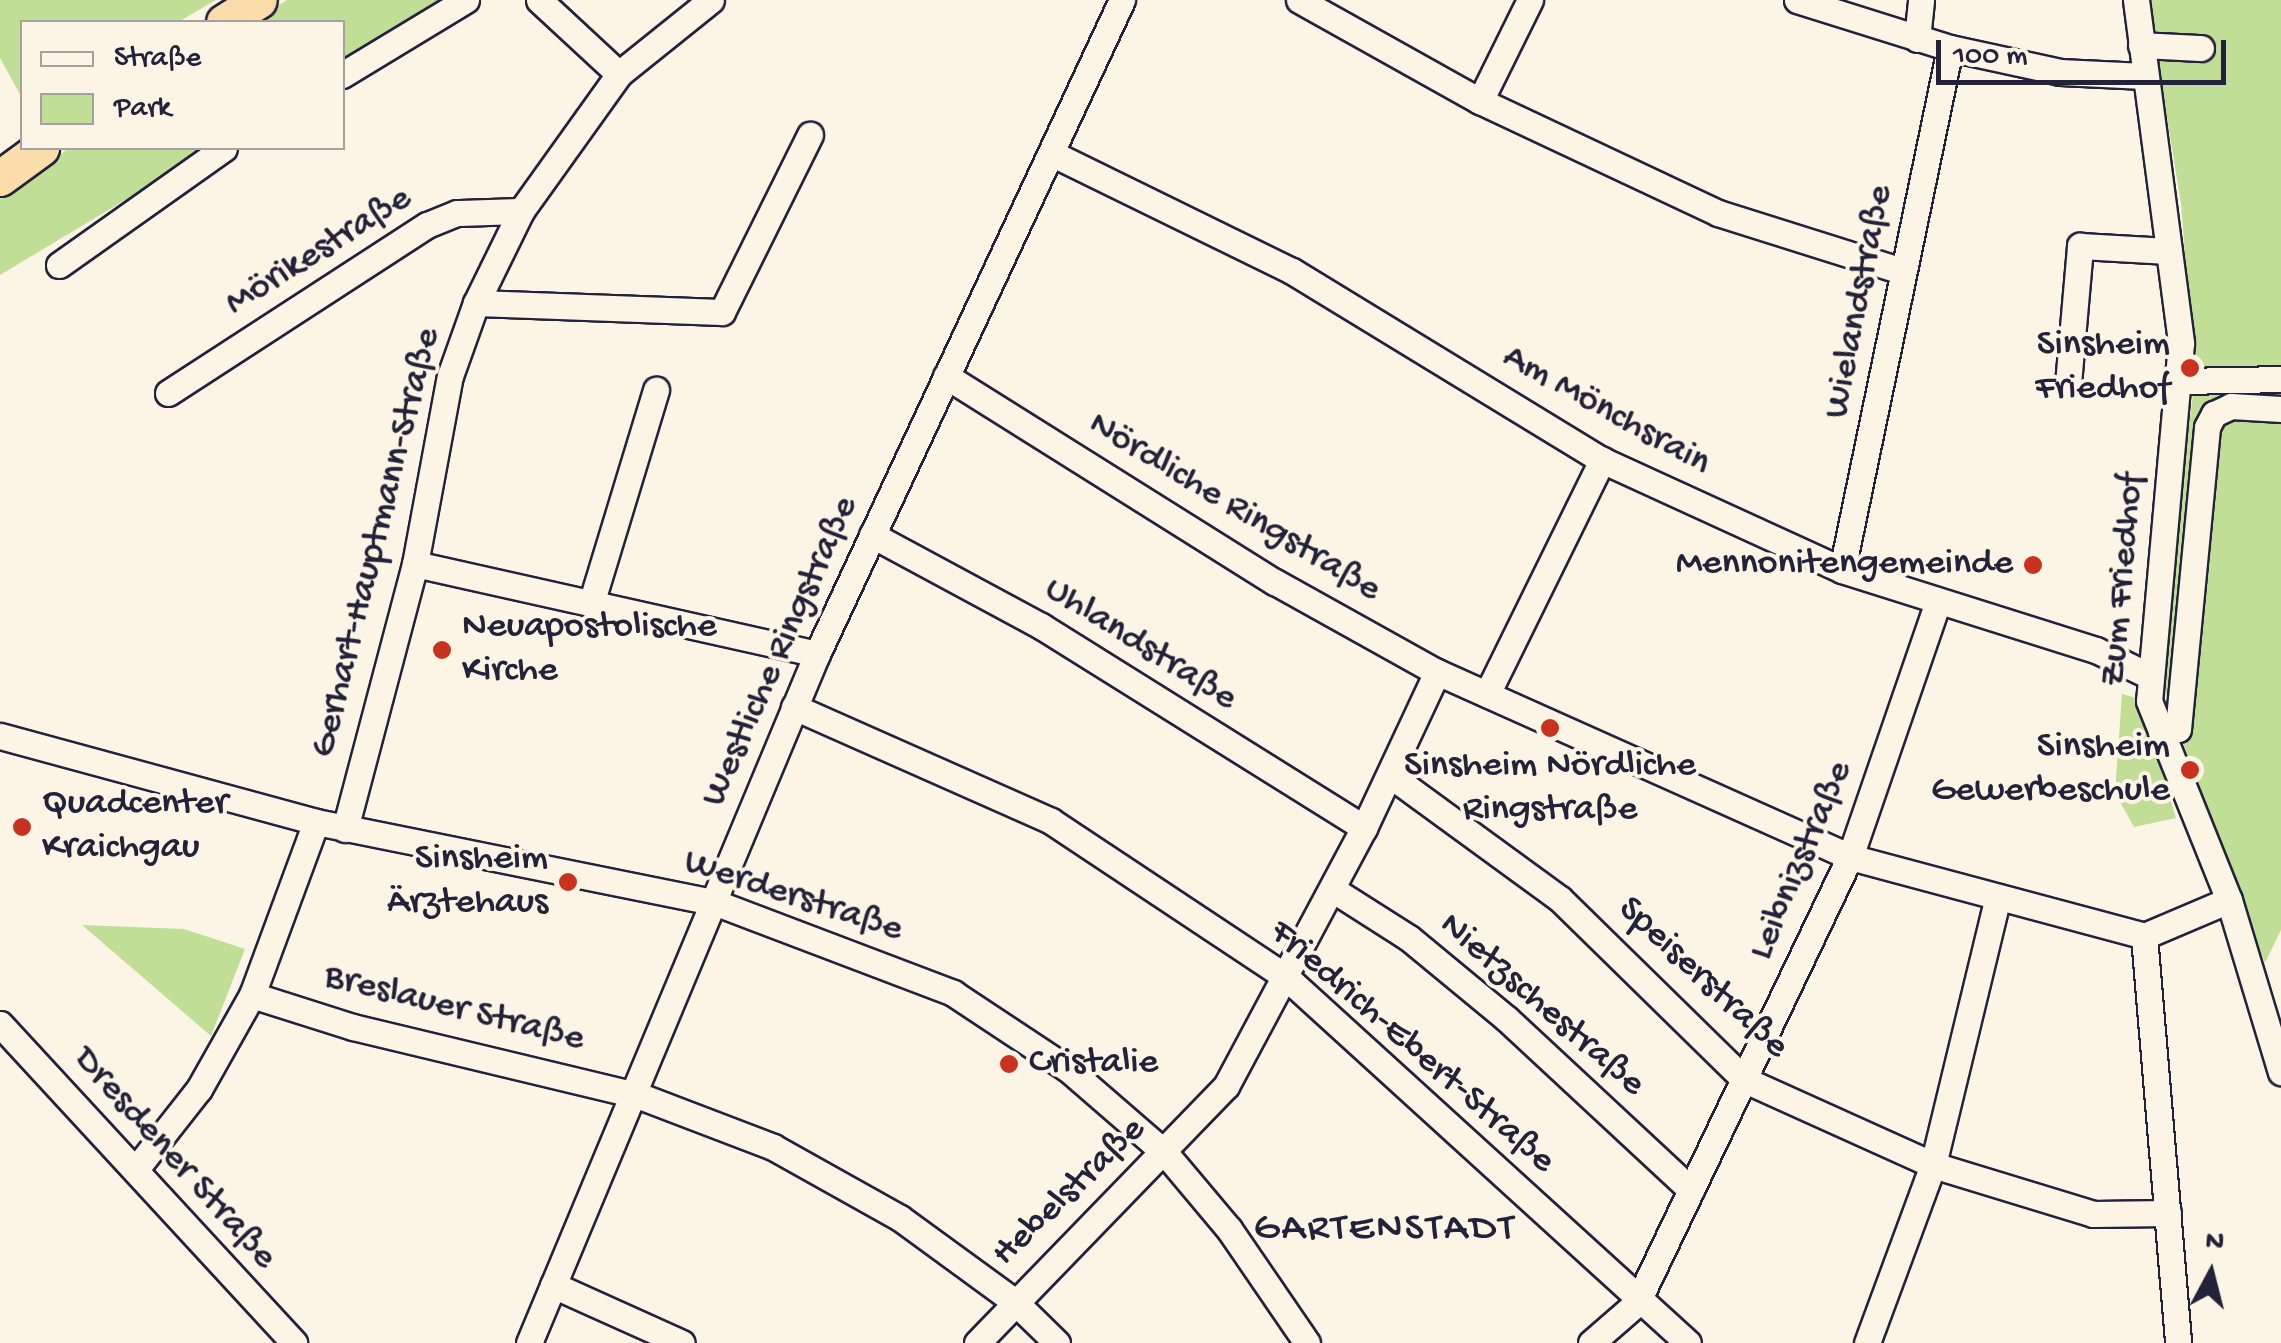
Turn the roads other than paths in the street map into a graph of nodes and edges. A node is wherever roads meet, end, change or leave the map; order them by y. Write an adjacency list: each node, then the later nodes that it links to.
1 (260, 0): 11 (highway)
2 (466, 0): 16 (street)
3 (539, 0): 17 (street)
4 (710, 0): 17 (street, Gerhart-Hauptmann-Straße)
5 (1122, 0): 23 (street, Westliche Ringstraße)
6 (1299, 0): 19 (street)
7 (1530, 0): 19 (street)
8 (1797, 0): 12 (street)
9 (1921, 0): 12 (street)
10 (2136, 0): 13 (street, Zum Friedhof)
11 (227, 20)
12 (1917, 39): 14 (street)
13 (2141, 45): 15 (street); 18 (street, Zum Friedhof)
14 (1950, 48): 18 (street); 28 (street, Wielandstraße)
15 (2202, 48)
16 (345, 73)
17 (619, 74): 25 (street, Gerhart-Hauptmann-Straße)
18 (2144, 76): 26 (street, Zum Friedhof)
19 (1480, 101): 28 (street)
20 (810, 135): 29 (street)
21 (38, 150): 24 (highway)
22 (221, 150): 27 (street)
23 (1055, 155): 30 (street, Westliche Ringstraße); 37 (street, Am Mönchsrain)
24 (0, 178)
25 (521, 212): 29 (street, Gerhart-Hauptmann-Straße); 35 (street, Mörikestraße)
26 (2169, 252): 32 (street, Zum Friedhof); 33 (street)
27 (59, 265)
28 (1902, 271): 40 (street, Wielandstraße)
29 (476, 302): 39 (street, Gerhart-Hauptmann-Straße)
30 (946, 376): 38 (street, Westliche Ringstraße); 44 (street, Nördliche Ringstraße)
31 (2281, 378): 32 (street)
32 (2181, 381): 45 (street, Zum Friedhof)
33 (2068, 384)
34 (656, 390): 42 (street)
35 (168, 393)
36 (2281, 409): 48 (street)
37 (1602, 460): 40 (street, Am Mönchsrain); 46 (street)
38 (872, 534): 43 (street, Westliche Ringstraße); 53 (street, Uhlandstraße)
39 (414, 564): 42 (street); 52 (street, Gerhart-Hauptmann-Straße)
40 (1842, 570): 41 (street, Am Mönchsrain)
41 (1938, 602): 45 (street, Am Mönchsrain); 54 (street, Leibnizstraße)
42 (590, 604): 43 (street)
43 (817, 654): 47 (street, Westliche Ringstraße)
44 (1436, 672): 46 (street, Nördliche Ringstraße); 50 (street, Hebelstraße)
45 (2148, 675): 48 (street, Zum Friedhof)
46 (1487, 694): 54 (street, Nördliche Ringstraße)
47 (794, 707): 58 (street, Westliche Ringstraße); 60 (street, Friedrich-Ebert-Straße)
48 (2160, 732): 57 (street, Zum Friedhof)
49 (0, 736): 51 (street, Werderstraße)
50 (1390, 776): 53 (street, Hebelstraße); 64 (street, Speiserstraße)
51 (316, 822): 52 (street, Werderstraße); 61 (street)
52 (345, 828): 58 (street, Werderstraße)
53 (1364, 828): 55 (street, Hebelstraße)
54 (1850, 858): 56 (street, Nördliche Ringstraße); 64 (street, Leibnizstraße)
55 (1332, 888): 60 (street, Hebelstraße); 69 (street, Nietzschestraße)
56 (1996, 900): 59 (street, Nördliche Ringstraße); 67 (street)
57 (2228, 900): 59 (street); 63 (street, Zum Friedhof)
58 (714, 902): 65 (street, Westliche Ringstraße); 66 (street, Werderstraße)
59 (2144, 936): 70 (street)
60 (1287, 978): 66 (street, Hebelstraße); 73 (street, Friedrich-Ebert-Straße)
61 (252, 995): 65 (street, Breslauer Straße); 68 (street)
62 (0, 1024): 68 (street, Dresdener Straße)
63 (2281, 1072)
64 (1744, 1080): 67 (street, Speiserstraße); 69 (street, Leibnizstraße)
65 (637, 1095): 71 (street, Westliche Ringstraße); 72 (street, Breslauer Straße)
66 (1166, 1154): 72 (street, Hebelstraße); 79 (street, Werderstraße)
67 (1933, 1166): 70 (street, Speiserstraße); 82 (street)
68 (136, 1169): 74 (street, Dresdener Straße)
69 (1690, 1190): 73 (street, Leibnizstraße)
70 (2168, 1212): 83 (street)
71 (554, 1286): 75 (street, Westliche Ringstraße); 76 (street)
72 (1014, 1300): 77 (street, Hebelstraße); 78 (street, Breslauer Straße)
73 (1637, 1303): 80 (street, Leibnizstraße); 81 (street, Friedrich-Ebert-Straße)
74 (294, 1343)
75 (529, 1343)
76 (682, 1343)
77 (977, 1343)
78 (1057, 1343)
79 (1307, 1343)
80 (1591, 1343)
81 (1688, 1343)
82 (1867, 1343)
83 (2178, 1343)

